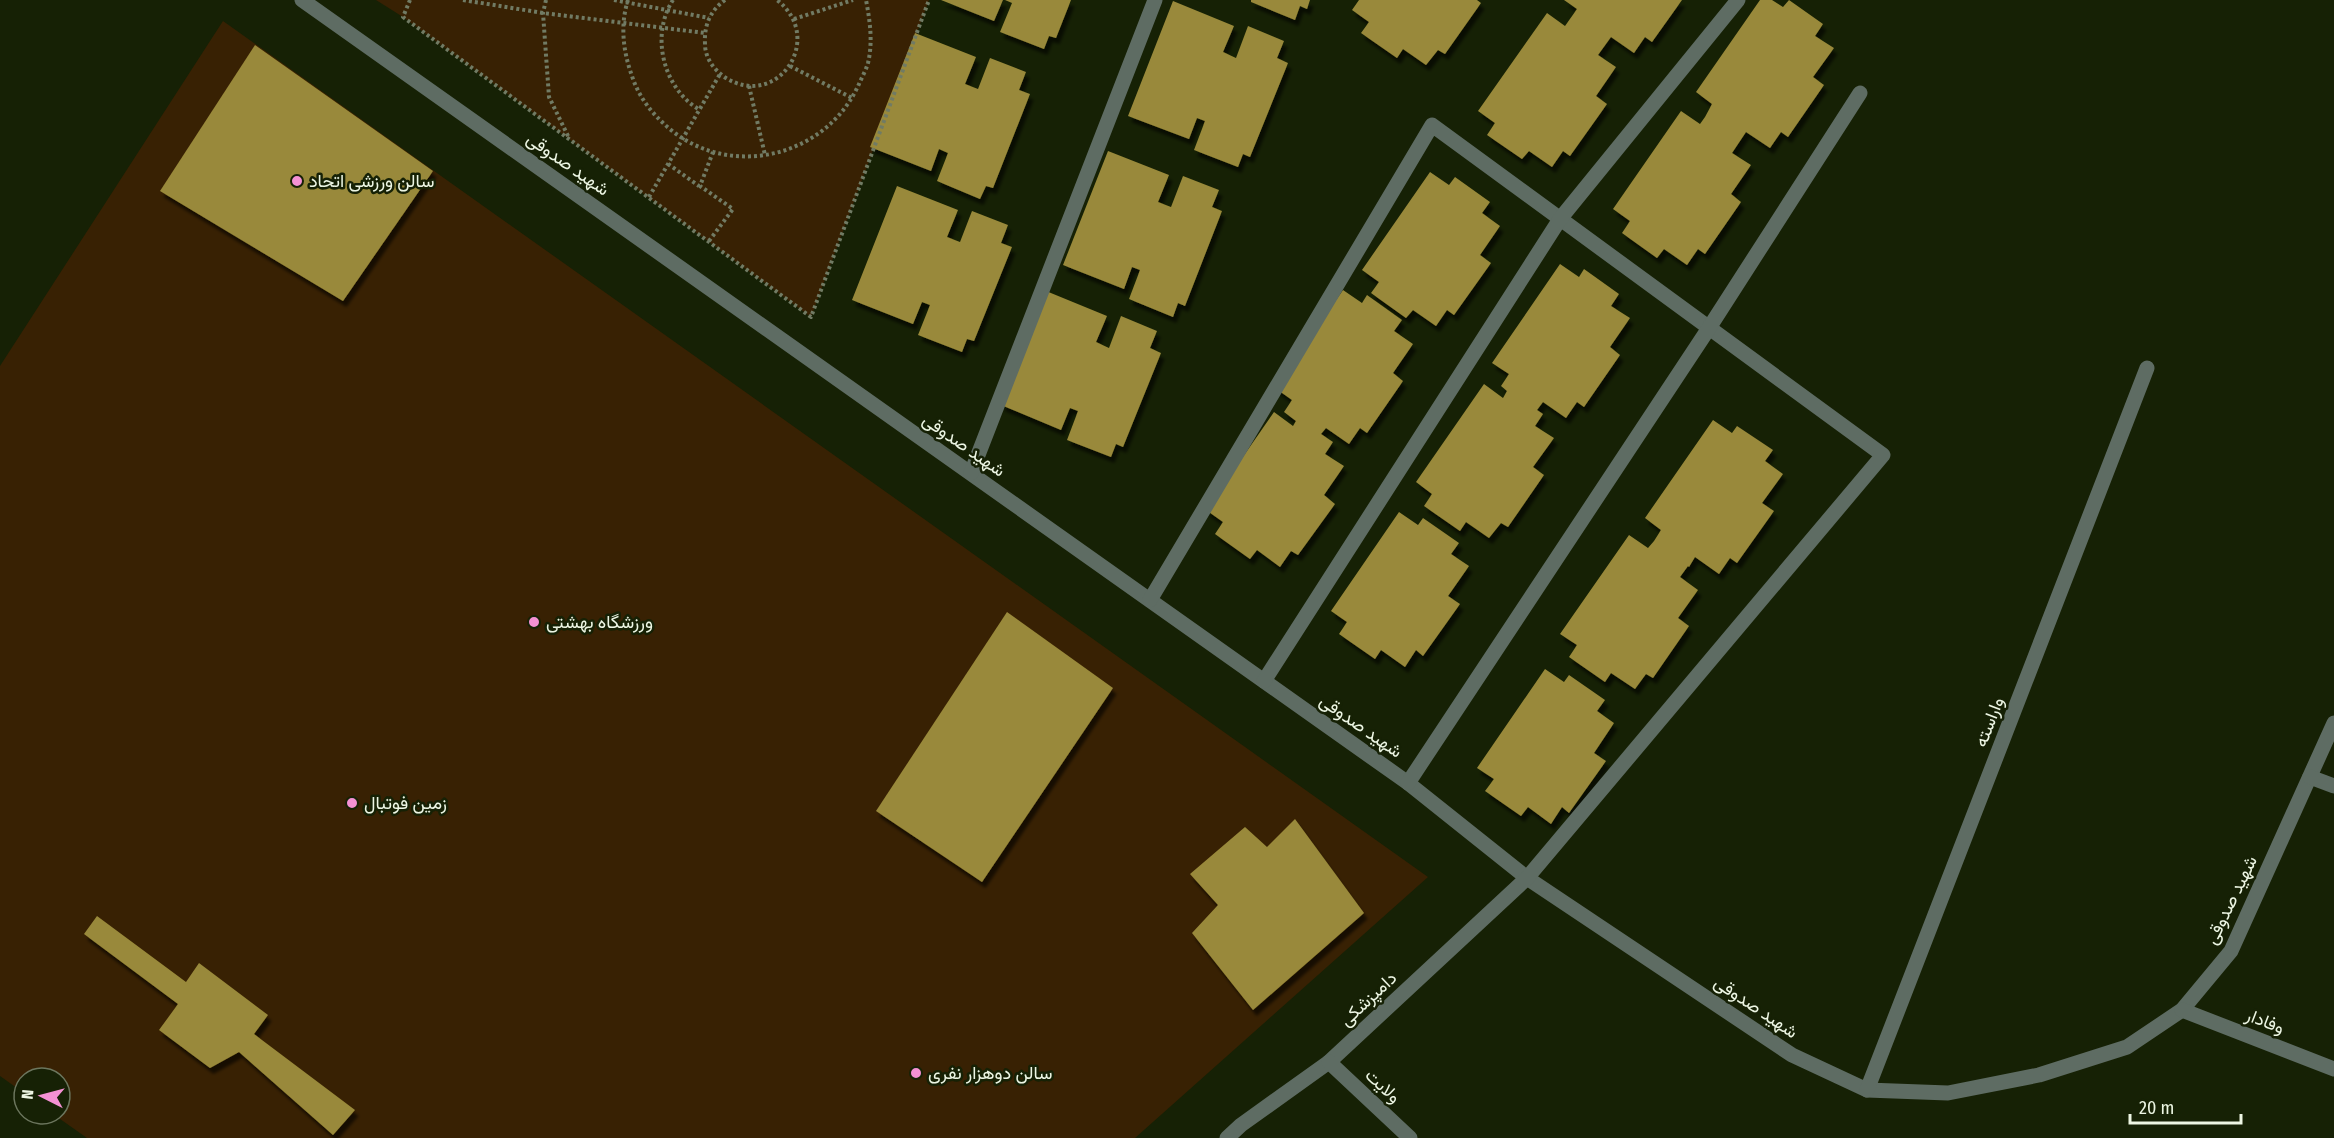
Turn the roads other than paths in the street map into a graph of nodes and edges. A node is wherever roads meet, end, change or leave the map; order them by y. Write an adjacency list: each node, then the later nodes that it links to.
1 (302, 0): 8 (street, شهید صدوقی)
2 (1155, 0): 8 (street)
3 (1738, 0): 5 (street)
4 (1860, 93): 6 (street)
5 (1560, 219): 6 (street); 9 (street); 10 (street)
6 (1709, 328): 13 (street); 15 (street, دامپزشکی)
7 (2147, 368): 19 (street, واراسته)
8 (971, 473): 9 (street, شهید صدوقی)
9 (1150, 600): 10 (street, شهید صدوقی)
10 (1264, 681): 13 (street, شهید صدوقی)
11 (2334, 723): 12 (street, شهید صدوقی)
12 (2310, 777): 14 (street); 16 (street, شهید صدوقی)
13 (1408, 783): 15 (street, شهید صدوقی)
14 (2334, 786)
15 (1527, 878): 17 (street, دامپزشکی); 19 (street, شهید صدوقی)
16 (2182, 1010): 18 (street, وفادار); 19 (street, شهید صدوقی)
17 (1329, 1062): 20 (street, دامپزشکی); 21 (street, ولایت)
18 (2334, 1069)
19 (1867, 1089)
20 (1227, 1138)
21 (1410, 1138)

